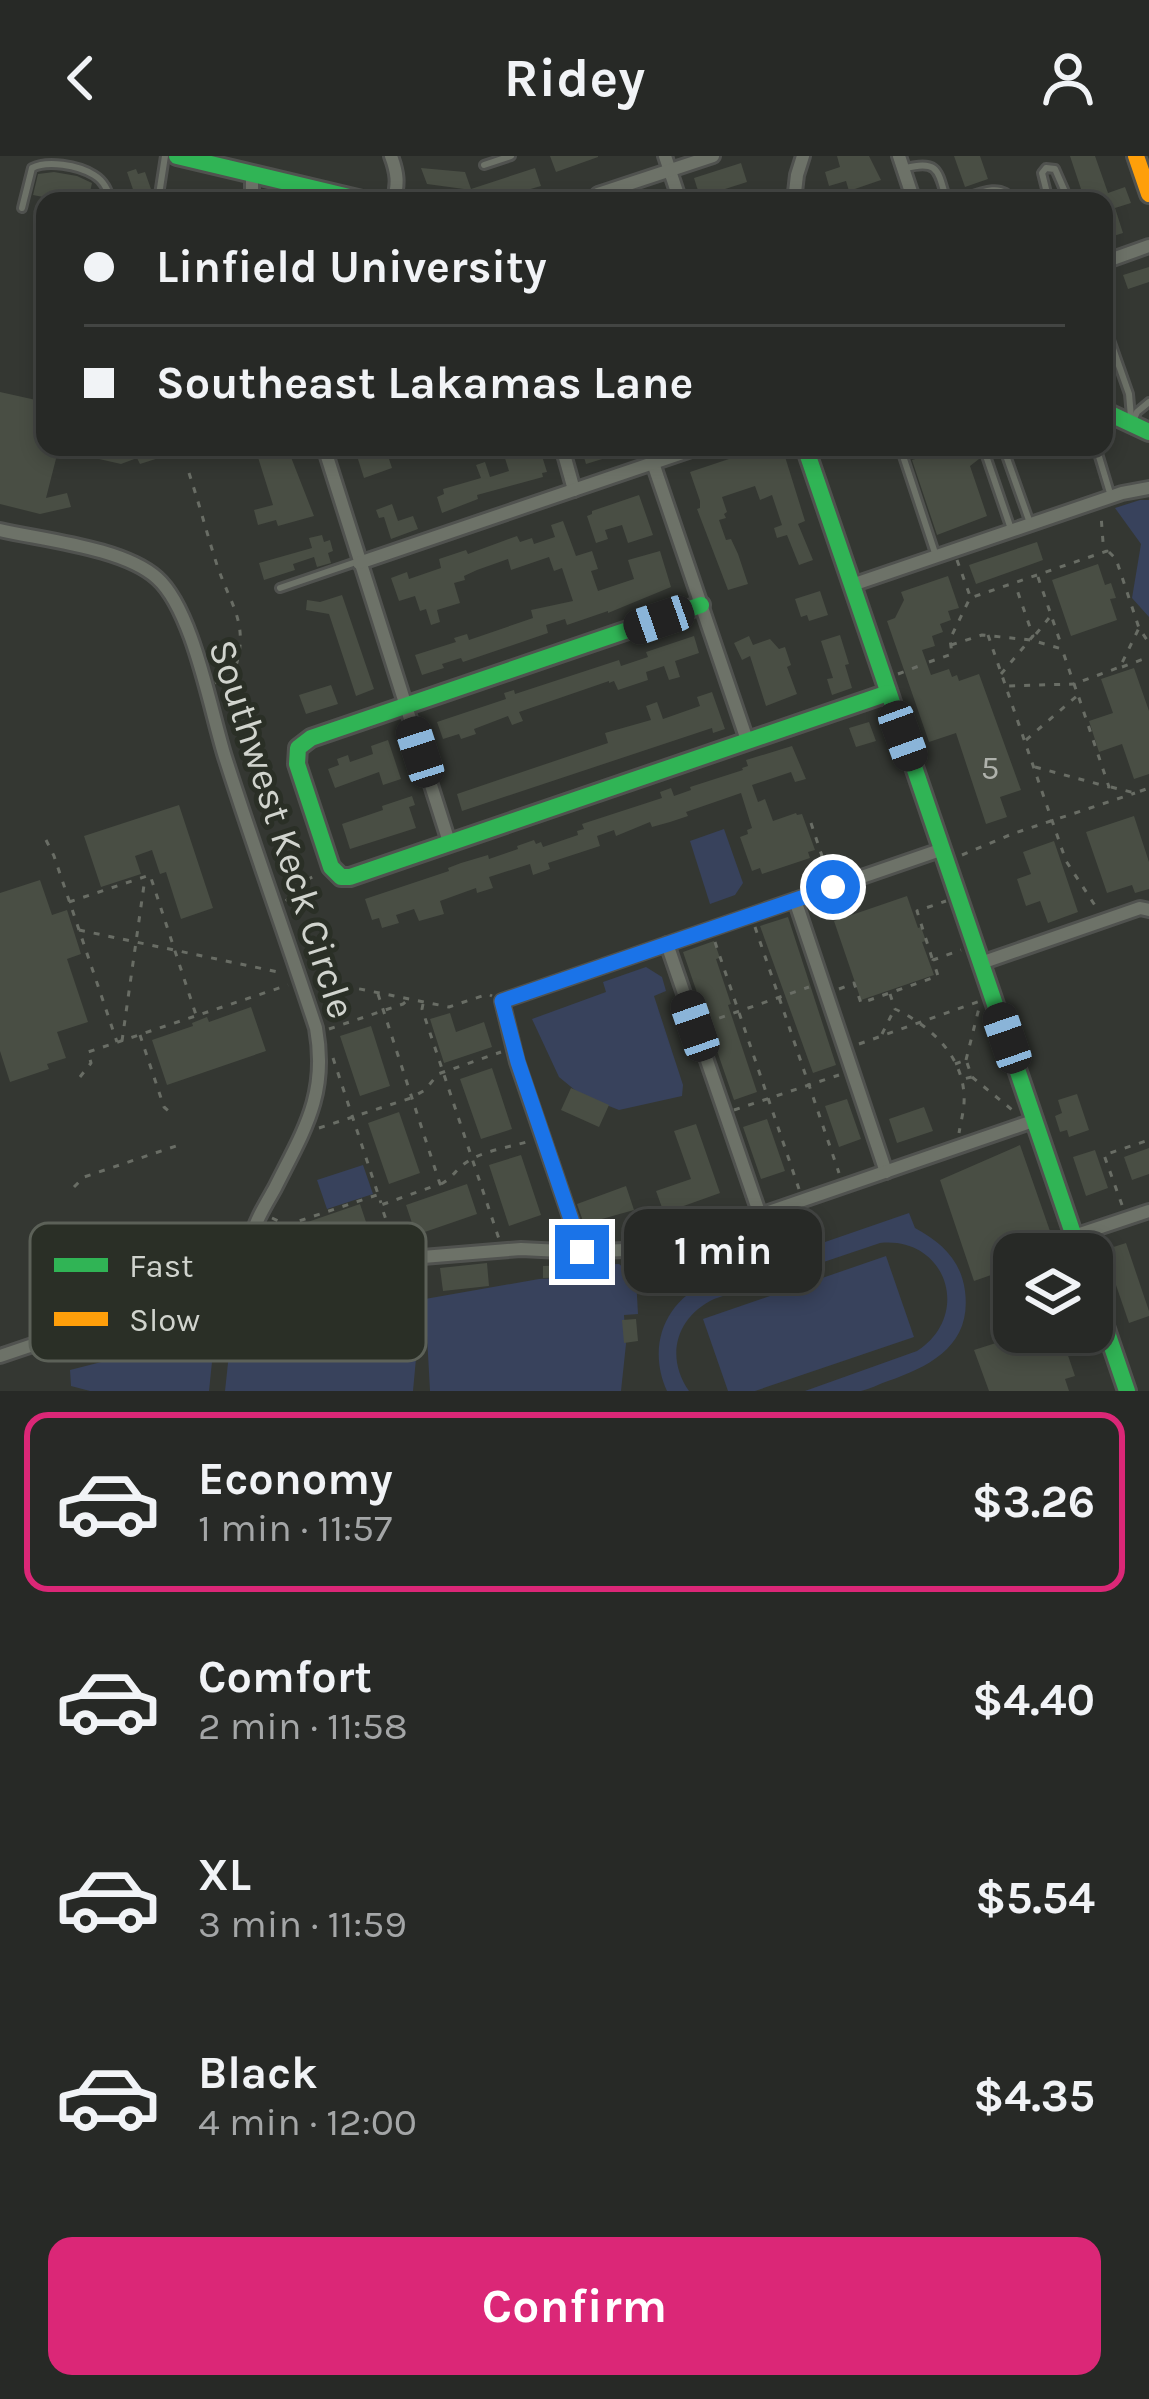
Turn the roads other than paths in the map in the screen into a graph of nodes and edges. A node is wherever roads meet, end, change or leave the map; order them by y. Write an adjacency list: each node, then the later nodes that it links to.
1 (165, 156): 15 (lane)
2 (177, 156): 12 (main road)
3 (391, 156): 18 (street)
4 (512, 156): 10 (lane)
5 (665, 156): 11 (street)
6 (713, 156): 11 (street)
7 (803, 156): 21 (street)
8 (1136, 156): 13 (main road)
9 (901, 162): 22 (street); 23 (lane)
10 (484, 165)
11 (670, 171): 19 (street); 20 (street)
12 (252, 173): 16 (street); 17 (main road)
13 (1147, 184)
14 (108, 192): 26 (lane)
15 (159, 192)
16 (252, 192)
17 (329, 192)
18 (396, 192)
19 (604, 192)
20 (677, 192)
21 (795, 192)
22 (911, 192)
23 (944, 192)
24 (1047, 192): 25 (lane)
25 (1065, 192)
26 (22, 208)
27 (1149, 246): 28 (street)
28 (1113, 259)
29 (1113, 349): 32 (lane)
30 (1149, 402): 32 (lane)
31 (1113, 415): 32 (main road)
32 (1131, 424): 33 (main road)
33 (1149, 432)
34 (327, 456): 50 (street)
35 (565, 456): 44 (street)
36 (674, 456): 42 (street)
37 (808, 456): 51 (main road)
38 (903, 456): 49 (lane)
39 (986, 456): 48 (lane)
40 (1006, 456): 46 (lane)
41 (1099, 456): 45 (lane)
42 (653, 463): 44 (street); 53 (street)
43 (1149, 488): 45 (street)
44 (574, 490): 50 (street)
45 (1112, 496): 46 (street)
46 (1030, 524): 48 (street)
47 (0, 530): 67 (street, Southwest Keck Circle)
48 (1012, 531): 49 (street)
49 (936, 556): 51 (street)
50 (359, 562): 52 (lane); 55 (street)
51 (852, 586): 54 (main road)
52 (280, 588)
53 (701, 605): 55 (main road); 56 (street)
54 (892, 684): 56 (main road); 58 (main road)
55 (405, 706): 57 (street); 57 (main road)
56 (747, 740): 57 (main road)
57 (449, 842)
58 (945, 855): 59 (street); 62 (main road)
59 (795, 900): 61 (street); 64 (street)
60 (1149, 910): 62 (street)
61 (667, 944): 66 (street); 71 (street)
62 (978, 954): 63 (main road)
63 (1029, 1123): 64 (street); 69 (main road)
64 (886, 1172): 66 (street)
65 (1146, 1212): 68 (street); 70 (street)
66 (760, 1215): 71 (street)
67 (258, 1223)
68 (1149, 1229)
69 (1072, 1233)
70 (1100, 1233)
71 (582, 1252): 72 (street)
72 (426, 1257)
73 (30, 1346): 75 (street)
74 (1113, 1350): 76 (main road)
75 (0, 1356)
76 (1127, 1391)

